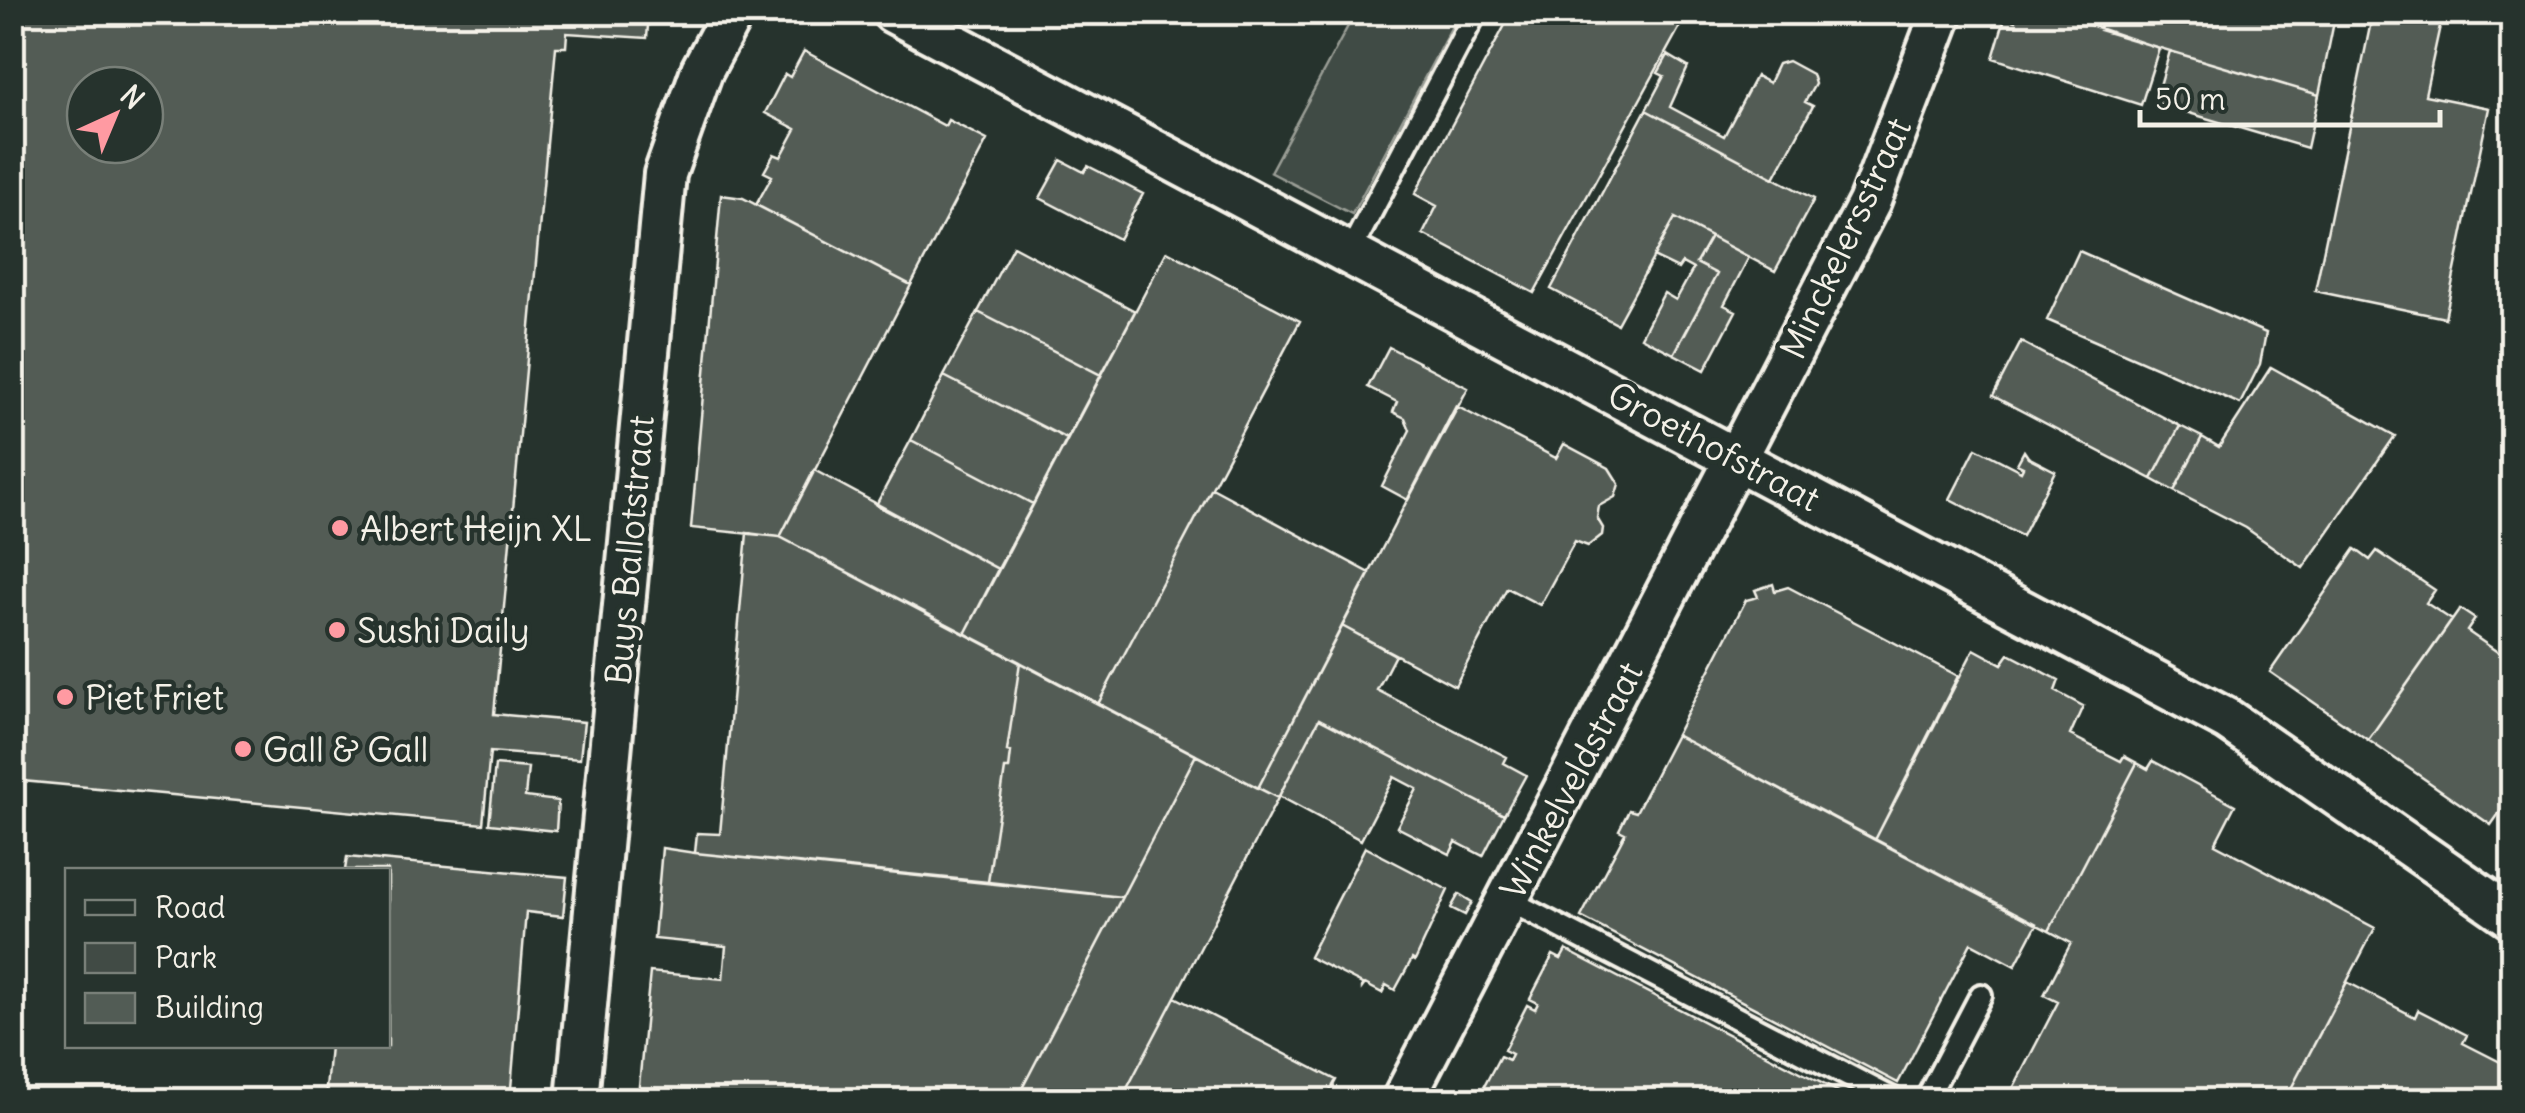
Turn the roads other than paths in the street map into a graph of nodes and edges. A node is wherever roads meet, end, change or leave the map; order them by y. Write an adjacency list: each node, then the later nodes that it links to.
1 (732, 12): 10 (street, Buys Ballotstraat)
2 (893, 12): 5 (street, Groethofstraat)
3 (1476, 12): 5 (lane)
4 (1942, 12): 6 (street, Minckelersstraat)
5 (1350, 252): 6 (street, Groethofstraat)
6 (1739, 459): 7 (street, Winkelveldstraat); 8 (street, Groethofstraat)
7 (1508, 900): 11 (street, Winkelveldstraat); 12 (lane)
8 (2512, 917)
9 (1981, 995): 13 (lane)
10 (577, 1100)
11 (1404, 1100)
12 (1895, 1100)
13 (1926, 1100)

